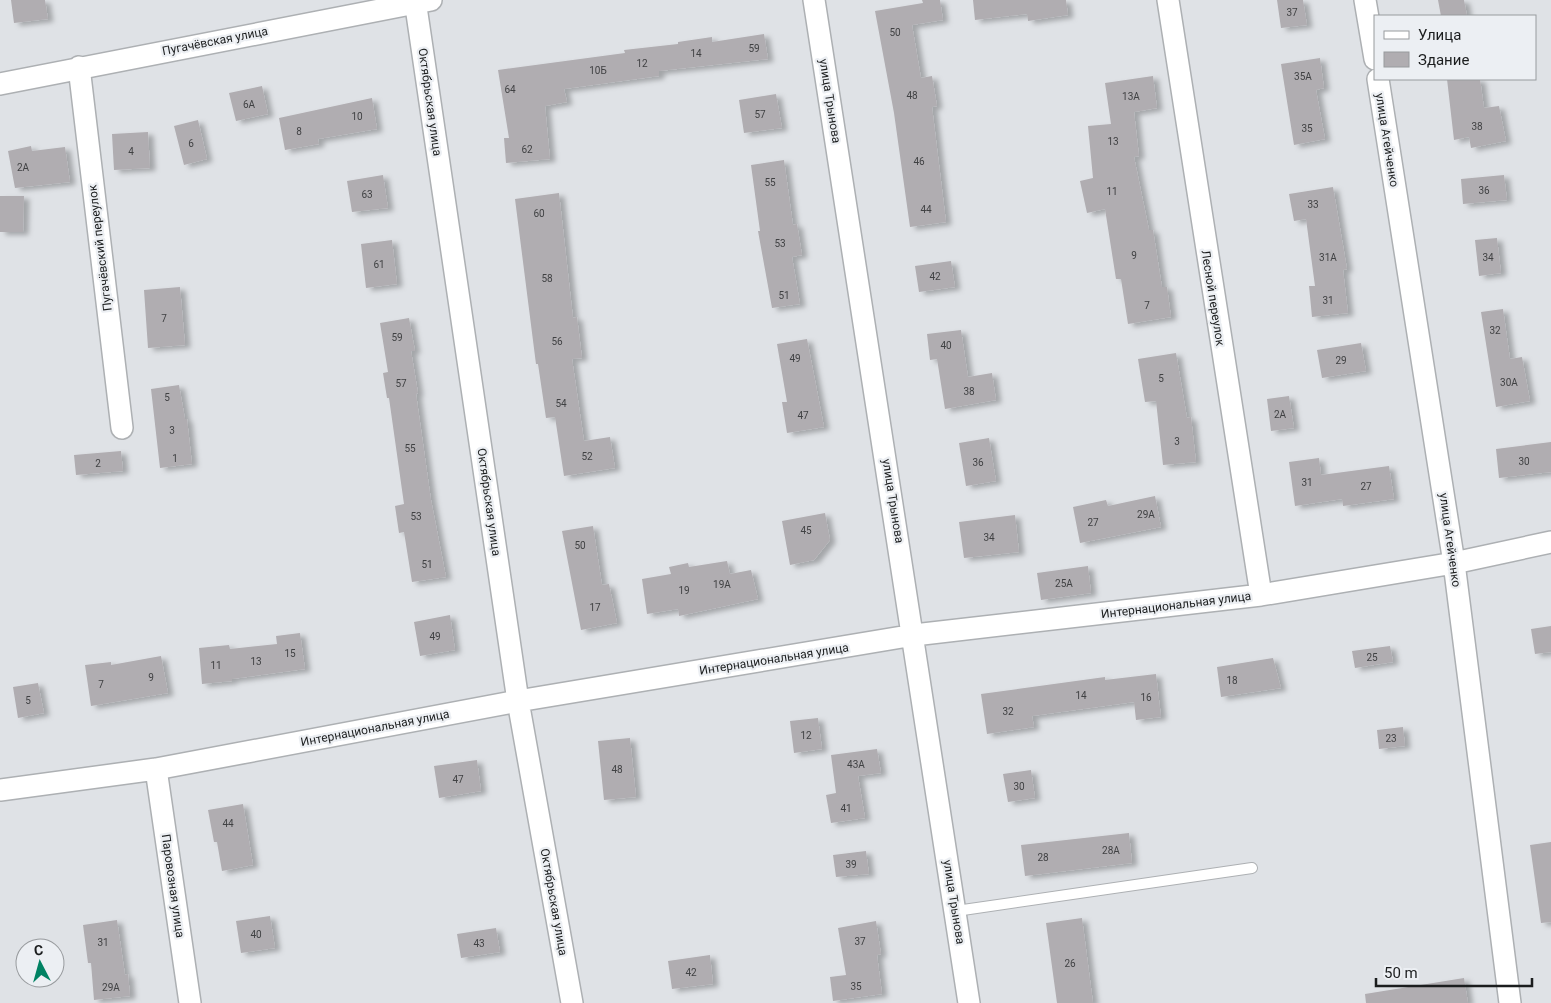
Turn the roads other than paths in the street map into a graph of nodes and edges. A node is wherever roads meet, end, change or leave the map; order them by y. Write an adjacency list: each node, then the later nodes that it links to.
1 (814, 0): 13 (street, улица Трынова)
2 (1168, 0): 12 (street, Лесной переулок)
3 (1366, 0): 5 (street)
4 (420, 1): 6 (street, Пугачёвская улица); 14 (street, Октябрьская улица)
5 (1374, 52)
6 (79, 67): 8 (street, Пугачёвская улица); 9 (street, Пугачёвский переулок)
7 (1378, 80): 11 (street, улица Агейченко)
8 (0, 84)
9 (122, 428)
10 (1551, 542): 11 (street, Интернациональная улица)
11 (1454, 563): 12 (street, Интернациональная улица); 22 (street, улица Агейченко)
12 (1260, 595): 13 (street, Интернациональная улица)
13 (914, 635): 14 (street, Интернациональная улица); 18 (street, улица Трынова)
14 (518, 701): 15 (street, Интернациональная улица); 20 (street, Октябрьская улица)
15 (156, 769): 16 (street, Интернациональная улица); 19 (street, Паровозная улица)
16 (0, 790)
17 (1252, 868): 18 (lane)
18 (956, 911): 21 (street, улица Трынова)
19 (190, 1003)
20 (572, 1003)
21 (969, 1003)
22 (1510, 1003)

